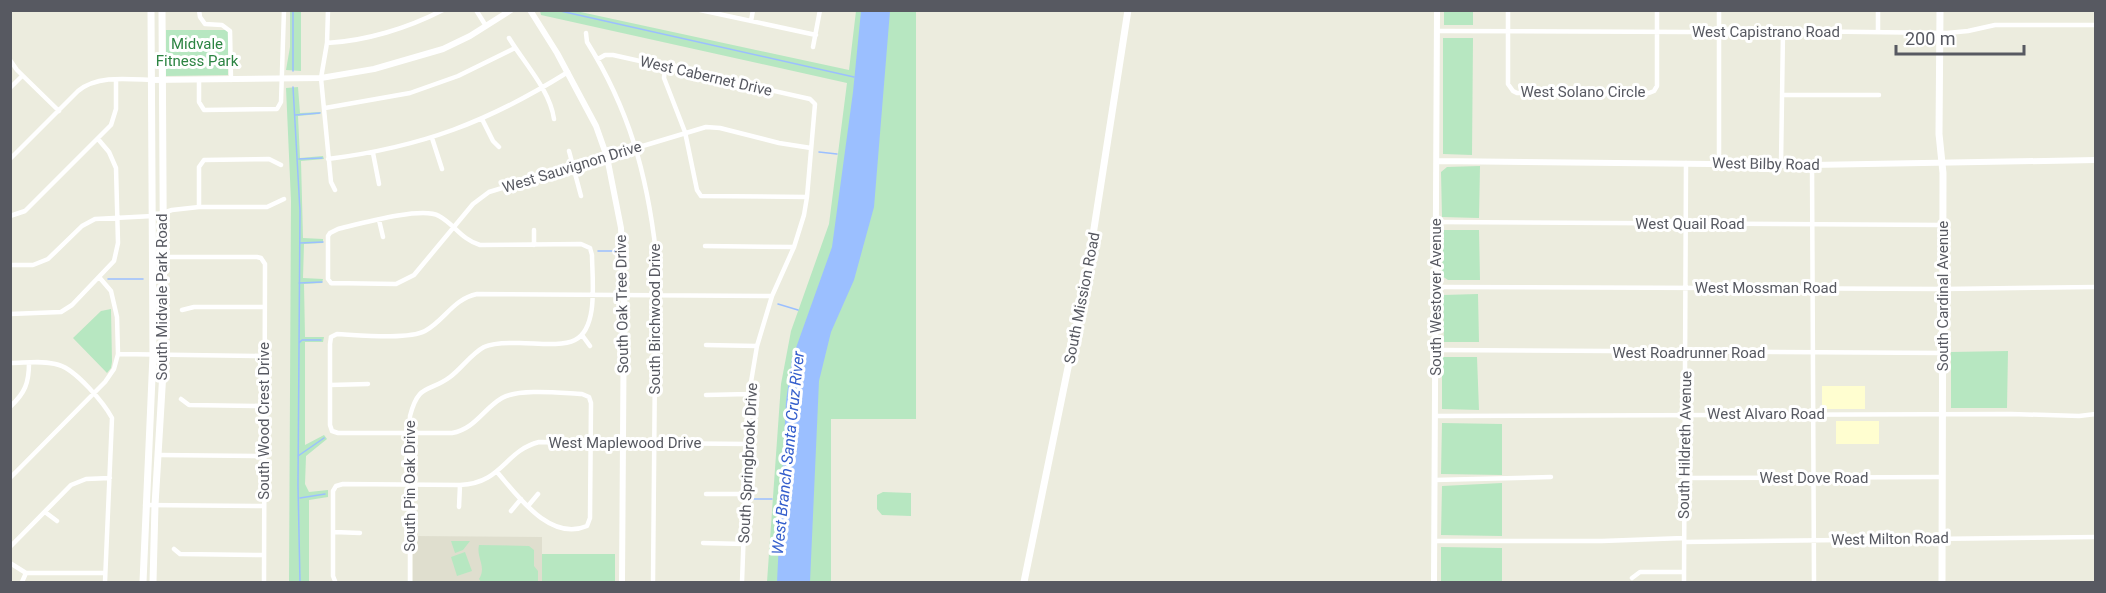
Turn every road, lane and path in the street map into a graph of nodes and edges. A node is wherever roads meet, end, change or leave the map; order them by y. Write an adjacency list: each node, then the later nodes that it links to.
1 (151, 10): 44 (main road, South Midvale Park Road)
2 (162, 10): 47 (main road, South Midvale Park Road)
3 (200, 10): 46 (street)
4 (284, 10): 42 (street)
5 (328, 10): 33 (street)
6 (443, 10): 33 (street)
7 (476, 10): 22 (street)
8 (511, 10): 22 (street)
9 (530, 10): 39 (street, South Oak Tree Drive)
10 (700, 10): 20 (street)
11 (753, 10): 20 (street)
12 (820, 10): 31 (street)
13 (1128, 10): 201 (main road, South Mission Road)
14 (1437, 10): 23 (street, South Westover Avenue)
15 (1508, 10): 24 (street, West Solano Circle)
16 (1657, 10): 27 (street, West Solano Circle)
17 (1719, 10): 28 (street)
18 (1878, 10): 26 (street)
19 (1940, 10): 30 (main road, South Cardinal Avenue)
20 (751, 21): 31 (street)
21 (2096, 25): 30 (street, West Capistrano Road)
22 (486, 26): 41 (street)
23 (1437, 31): 24 (street, West Capistrano Road); 72 (street, South Westover Avenue)
24 (1509, 31): 27 (street, West Capistrano Road); 50 (street, West Solano Circle)
25 (1783, 31): 26 (street, West Capistrano Road); 28 (street, West Capistrano Road); 54 (street)
26 (1878, 31): 30 (street, West Capistrano Road)
27 (1658, 32): 28 (street, West Capistrano Road); 51 (street, West Solano Circle)
28 (1720, 32): 76 (street)
29 (586, 33): 36 (street, South Birchwood Drive)
30 (1939, 33): 74 (main road, South Cardinal Avenue)
31 (816, 35): 35 (street)
32 (509, 38): 34 (street)
33 (327, 43): 41 (street)
34 (515, 48): 49 (street); 57 (street)
35 (813, 48)
36 (598, 59): 38 (street, West Cabernet Drive); 66 (street, South Birchwood Drive)
37 (10, 60): 40 (street)
38 (665, 67): 56 (street, West Cabernet Drive); 61 (street)
39 (568, 72): 49 (street); 69 (street, South Oak Tree Drive)
40 (22, 76): 48 (street); 58 (street)
41 (321, 78): 42 (street); 57 (street)
42 (281, 79): 45 (street); 46 (street)
43 (116, 80): 44 (street); 58 (street); 63 (street)
44 (151, 80): 47 (street); 88 (main road, South Midvale Park Road)
45 (199, 80): 46 (street); 47 (street)
46 (231, 80)
47 (162, 81): 88 (main road, South Midvale Park Road)
48 (10, 88)
49 (542, 89): 59 (street); 60 (street)
50 (1512, 89): 51 (street, West Solano Circle); 52 (street)
51 (1655, 90): 53 (street)
52 (1507, 94)
53 (1660, 95)
54 (1783, 95): 55 (street); 77 (street)
55 (1879, 95)
56 (815, 102): 65 (street, South Springbrook Drive)
57 (325, 108): 71 (street)
58 (59, 111): 70 (street)
59 (554, 119)
60 (483, 120): 62 (street); 64 (street)
61 (685, 132): 65 (street, West Sauvignon Drive); 66 (street, West Sauvignon Drive); 85 (street)
62 (432, 138): 68 (street); 81 (street)
63 (98, 140): 89 (street); 90 (street)
64 (499, 147)
65 (811, 148): 85 (street, South Springbrook Drive)
66 (636, 149): 69 (street, West Sauvignon Drive); 110 (street, South Birchwood Drive)
67 (569, 151): 80 (street)
68 (373, 153): 71 (street); 82 (street)
69 (607, 158): 80 (street, West Sauvignon Drive); 112 (street, South Oak Tree Drive)
70 (10, 159)
71 (328, 159): 83 (street)
72 (1437, 160): 75 (street, West Bilby Road); 92 (street, South Westover Avenue)
73 (2096, 160): 74 (street, West Bilby Road)
74 (1942, 162): 79 (street, West Bilby Road); 95 (main road, South Cardinal Avenue)
75 (1686, 163): 76 (street, West Bilby Road); 93 (street, South Hildreth Avenue)
76 (1719, 163): 77 (street, West Bilby Road)
77 (1781, 164): 79 (street, West Bilby Road)
78 (281, 165): 87 (street)
79 (1812, 165): 94 (street)
80 (573, 167): 84 (street); 96 (street, West Sauvignon Drive)
81 (442, 169)
82 (379, 184)
83 (335, 190)
84 (581, 196)
85 (807, 197): 101 (street, South Springbrook Drive)
86 (284, 200): 87 (street)
87 (199, 207): 88 (street)
88 (158, 215): 90 (street); 102 (main road, South Midvale Park Road); 126 (main road, South Midvale Park Road)
89 (10, 216)
90 (117, 217): 103 (street); 104 (street)
91 (380, 220): 96 (street); 96 (street, West Sauvignon Drive); 98 (street)
92 (1436, 222): 93 (street, West Quail Road); 105 (street, South Westover Avenue)
93 (1686, 224): 94 (street, West Quail Road); 106 (street, South Hildreth Avenue)
94 (1813, 224): 95 (street, West Quail Road); 108 (street)
95 (1943, 225): 109 (main road, South Cardinal Avenue)
96 (453, 228): 99 (street)
97 (534, 230): 99 (street)
98 (383, 237)
99 (534, 245): 111 (street)
100 (705, 246): 101 (street)
101 (794, 247): 113 (street, South Springbrook Drive)
102 (163, 257): 114 (street, South Wood Crest Drive); 126 (main road, South Midvale Park Road)
103 (10, 265)
104 (99, 277): 116 (street); 125 (street)
105 (1436, 287): 106 (street, West Mossman Road); 121 (street, South Westover Avenue)
106 (1686, 287): 108 (street, West Mossman Road); 122 (street, South Hildreth Avenue)
107 (2096, 287): 109 (street, West Mossman Road)
108 (1814, 288): 109 (street, West Mossman Road); 123 (street)
109 (1943, 289): 124 (main road, South Cardinal Avenue)
110 (656, 294): 112 (street); 113 (street); 146 (street, South Birchwood Drive)
111 (592, 295): 112 (street); 117 (street); 132 (street)
112 (624, 295): 148 (street, South Oak Tree Drive)
113 (772, 296): 120 (street, South Springbrook Drive)
114 (264, 307): 115 (street); 127 (street, South Wood Crest Drive)
115 (182, 310)
116 (10, 314)
117 (582, 334): 119 (street); 133 (street)
118 (706, 345): 120 (street)
119 (590, 346)
120 (757, 346): 135 (street, South Springbrook Drive)
121 (1435, 350): 122 (street, West Roadrunner Road); 144 (street, South Westover Avenue)
122 (1686, 353): 123 (street, West Roadrunner Road); 140 (street, South Hildreth Avenue)
123 (1814, 353): 124 (street, West Roadrunner Road); 141 (street)
124 (1943, 353): 142 (main road, South Cardinal Avenue)
125 (118, 354): 126 (street); 134 (street)
126 (159, 355): 127 (street); 150 (main road, South Midvale Park Road); 166 (main road, South Midvale Park Road)
127 (264, 356): 138 (street, South Wood Crest Drive)
128 (10, 363): 129 (street)
129 (29, 363): 134 (street); 139 (street)
130 (368, 384): 132 (street)
131 (418, 384): 133 (street)
132 (330, 385): 145 (street)
133 (423, 391): 145 (street, South Pin Oak Drive)
134 (94, 393): 155 (street); 156 (street)
135 (749, 394): 136 (street); 149 (street, South Springbrook Drive)
136 (706, 395)
137 (181, 399): 138 (street)
138 (264, 406): 151 (street, South Wood Crest Drive)
139 (10, 407)
140 (1685, 414): 141 (street, West Alvaro Road); 144 (street, West Alvaro Road); 157 (street, South Hildreth Avenue)
141 (1814, 414): 142 (street, West Alvaro Road); 158 (street)
142 (1943, 414): 143 (street, West Alvaro Road); 154 (main road, South Cardinal Avenue)
143 (2096, 414)
144 (1436, 416): 159 (street, South Westover Avenue)
145 (410, 434): 147 (street); 160 (street, South Pin Oak Drive)
146 (655, 442): 148 (street, West Maplewood Drive); 149 (street, West Maplewood Drive); 199 (street, South Birchwood Drive)
147 (590, 443): 148 (street, West Maplewood Drive); 152 (street, West Maplewood Drive); 169 (street)
148 (623, 443): 198 (street, South Oak Tree Drive)
149 (748, 444): 164 (street, South Springbrook Drive)
150 (160, 455): 151 (street); 167 (main road, South Midvale Park Road)
151 (263, 456): 168 (street, South Wood Crest Drive)
152 (497, 472): 161 (street, West Maplewood Drive); 165 (street)
153 (1551, 477): 159 (street)
154 (1942, 477): 158 (street, West Dove Road); 177 (main road, South Cardinal Avenue)
155 (10, 478)
156 (110, 478): 172 (street); 189 (street)
157 (1685, 478): 158 (street, West Dove Road); 178 (street, South Hildreth Avenue)
158 (1814, 478): 179 (street)
159 (1435, 480): 180 (street, South Westover Avenue)
160 (410, 483): 161 (street, West Maplewood Drive); 174 (street, West Maplewood Drive); 197 (street, South Pin Oak Drive)
161 (460, 484): 170 (street)
162 (538, 494): 169 (street)
163 (706, 494): 164 (street)
164 (746, 494): 182 (street, South Springbrook Drive)
165 (521, 499): 169 (street); 171 (street)
166 (145, 505): 167 (street); 193 (main road, South Midvale Park Road)
167 (155, 506): 168 (street); 194 (main road, South Midvale Park Road)
168 (264, 506): 185 (street, South Wood Crest Drive)
169 (528, 506)
170 (459, 507)
171 (511, 511)
172 (45, 512): 173 (street); 183 (street)
173 (57, 521)
174 (334, 532): 175 (street); 196 (street)
175 (360, 532)
176 (2096, 537): 177 (street, West Milton Road)
177 (1943, 538): 179 (street, West Milton Road); 205 (main road, South Cardinal Avenue)
178 (1684, 540): 179 (street, West Milton Road); 180 (street, West Milton Road); 187 (street, South Hildreth Avenue)
179 (1814, 540): 204 (street)
180 (1435, 541): 202 (street, South Westover Avenue)
181 (703, 543): 182 (street)
182 (744, 544): 200 (street, South Springbrook Drive)
183 (10, 547)
184 (174, 549): 185 (street)
185 (264, 555): 195 (street, South Wood Crest Drive)
186 (10, 563): 188 (street)
187 (1684, 572): 190 (street); 203 (street, South Hildreth Avenue)
188 (26, 573): 189 (street); 191 (street)
189 (105, 573): 192 (street)
190 (1632, 578)
191 (22, 582)
192 (105, 582)
193 (143, 582)
194 (153, 582)
195 (264, 582)
196 (336, 582)
197 (410, 582)
198 (622, 582)
199 (653, 582)
200 (742, 582)
201 (1024, 582)
202 (1434, 582)
203 (1684, 582)
204 (1815, 582)
205 (1942, 582)

